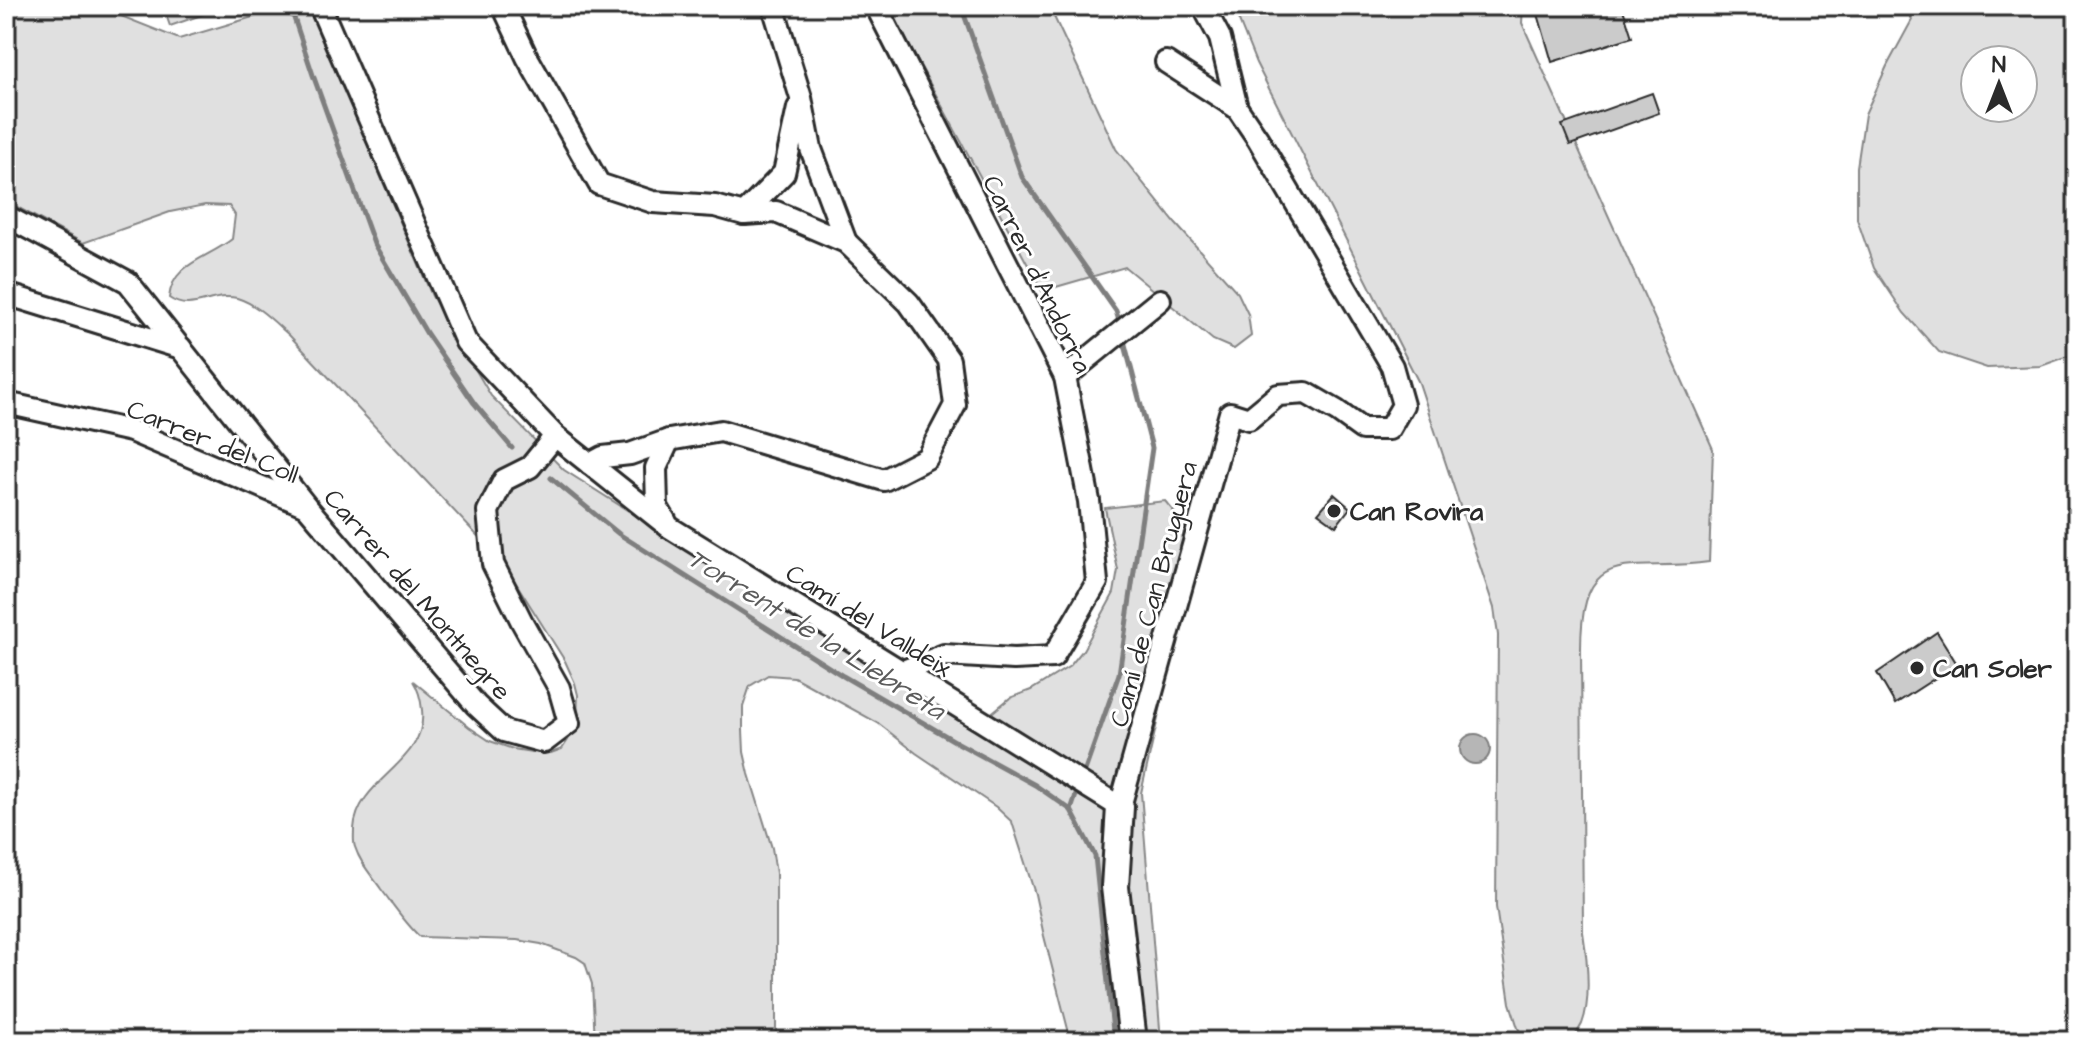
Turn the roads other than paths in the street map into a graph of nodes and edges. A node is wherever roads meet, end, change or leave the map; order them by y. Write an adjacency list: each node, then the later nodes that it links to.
1 (320, 6): 17 (street)
2 (503, 6): 9 (street)
3 (773, 6): 7 (street)
4 (876, 6): 15 (street, Carrer d'Andorra)
5 (1203, 6): 8 (street)
6 (1166, 62): 8 (street)
7 (801, 98): 9 (street); 11 (street)
8 (1237, 108): 23 (street, Camí de Can Bruguera)
9 (744, 214): 11 (street)
10 (6, 216): 14 (street, Carrer del Montnegre)
11 (846, 242): 18 (street)
12 (6, 294): 14 (street)
13 (1160, 300): 15 (street)
14 (181, 348): 20 (street, Carrer del Montnegre)
15 (1065, 377): 22 (street, Carrer d'Andorra)
16 (6, 403): 20 (street, Carrer del Coll)
17 (555, 436): 19 (street); 20 (street, Carrer del Montnegre)
18 (669, 440): 19 (street); 21 (street)
19 (590, 464): 21 (street)
20 (307, 507)
21 (669, 527): 22 (street, Camí del Valldeix)
22 (903, 671): 23 (street, Camí del Valldeix)
23 (1120, 807): 24 (street)
24 (1133, 1041)

